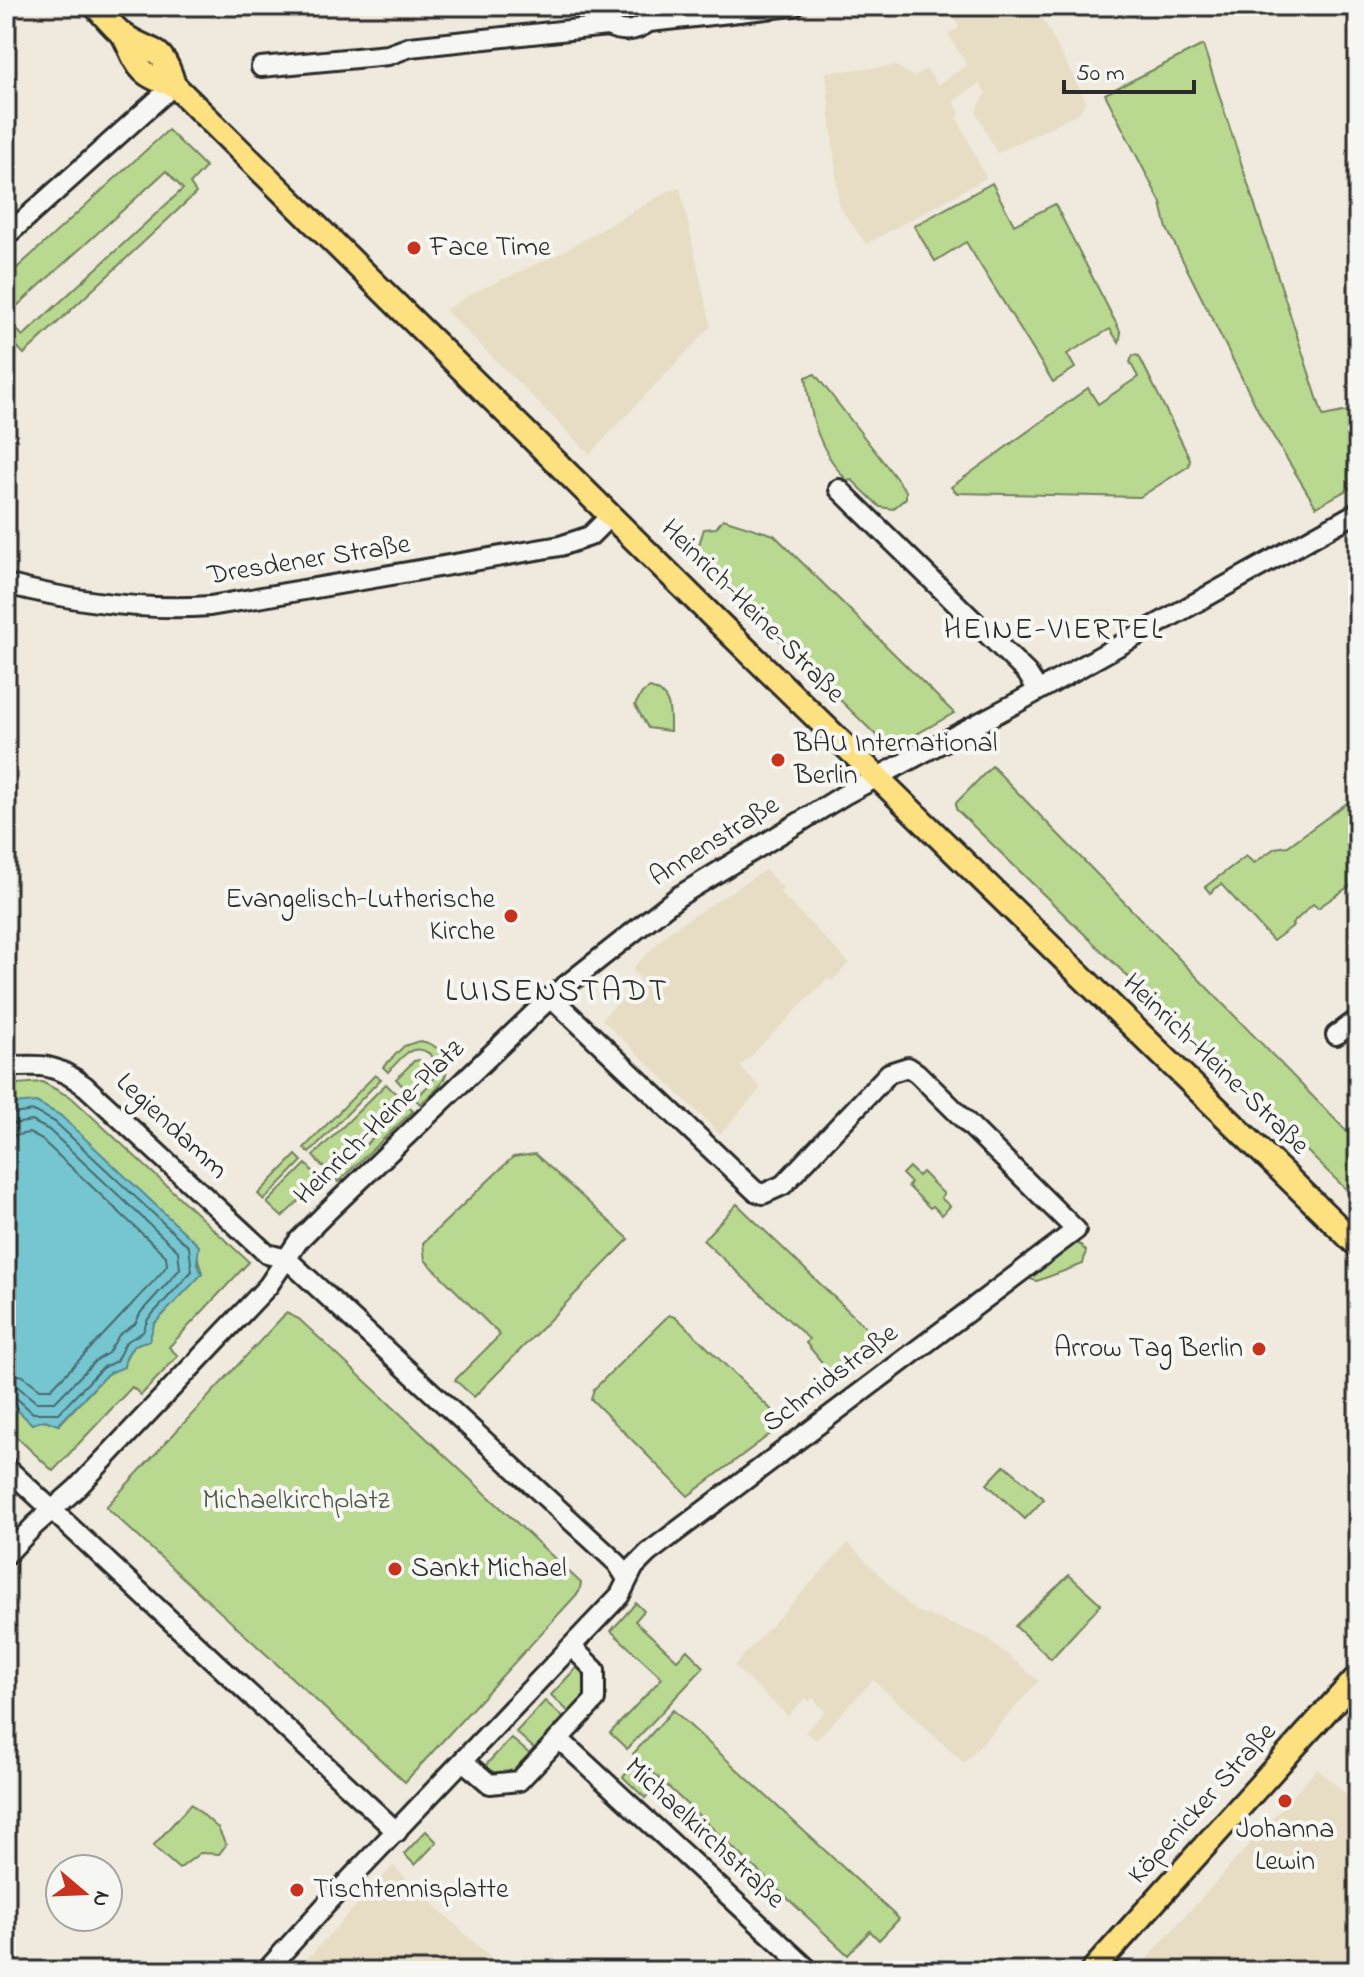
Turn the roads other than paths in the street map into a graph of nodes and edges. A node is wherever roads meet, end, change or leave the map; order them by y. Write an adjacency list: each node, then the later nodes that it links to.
1 (95, 6): 4 (main road, Heinrich-Heine-Straße)
2 (794, 6): 3 (street)
3 (261, 67)
4 (174, 85): 5 (street); 8 (main road, Heinrich-Heine-Straße)
5 (6, 236)
6 (839, 489): 10 (street)
7 (1358, 512): 10 (street, Annenstraße)
8 (611, 515): 9 (street, Dresdener Straße); 11 (main road, Heinrich-Heine-Straße)
9 (6, 584)
10 (1038, 690): 11 (street, Annenstraße)
11 (877, 777): 12 (street, Annenstraße); 16 (main road, Heinrich-Heine-Straße)
12 (551, 997): 17 (street, Heinrich-Heine-Platz); 21 (street, Schmidstraße)
13 (1358, 1019): 14 (street)
14 (1336, 1035)
15 (6, 1067): 17 (street, Legiendamm)
16 (1358, 1246)
17 (287, 1259): 19 (street); 21 (street)
18 (6, 1467): 19 (street)
19 (53, 1510): 20 (street); 26 (street)
20 (6, 1555)
21 (627, 1579): 22 (street)
22 (572, 1647): 24 (street); 25 (street)
23 (1358, 1676): 29 (main road, Köpenicker Straße)
24 (559, 1739): 25 (street); 28 (street, Michaelkirchstraße)
25 (463, 1761): 26 (street)
26 (397, 1832): 27 (street)
27 (266, 1971)
28 (810, 1971)
29 (1092, 1971)

